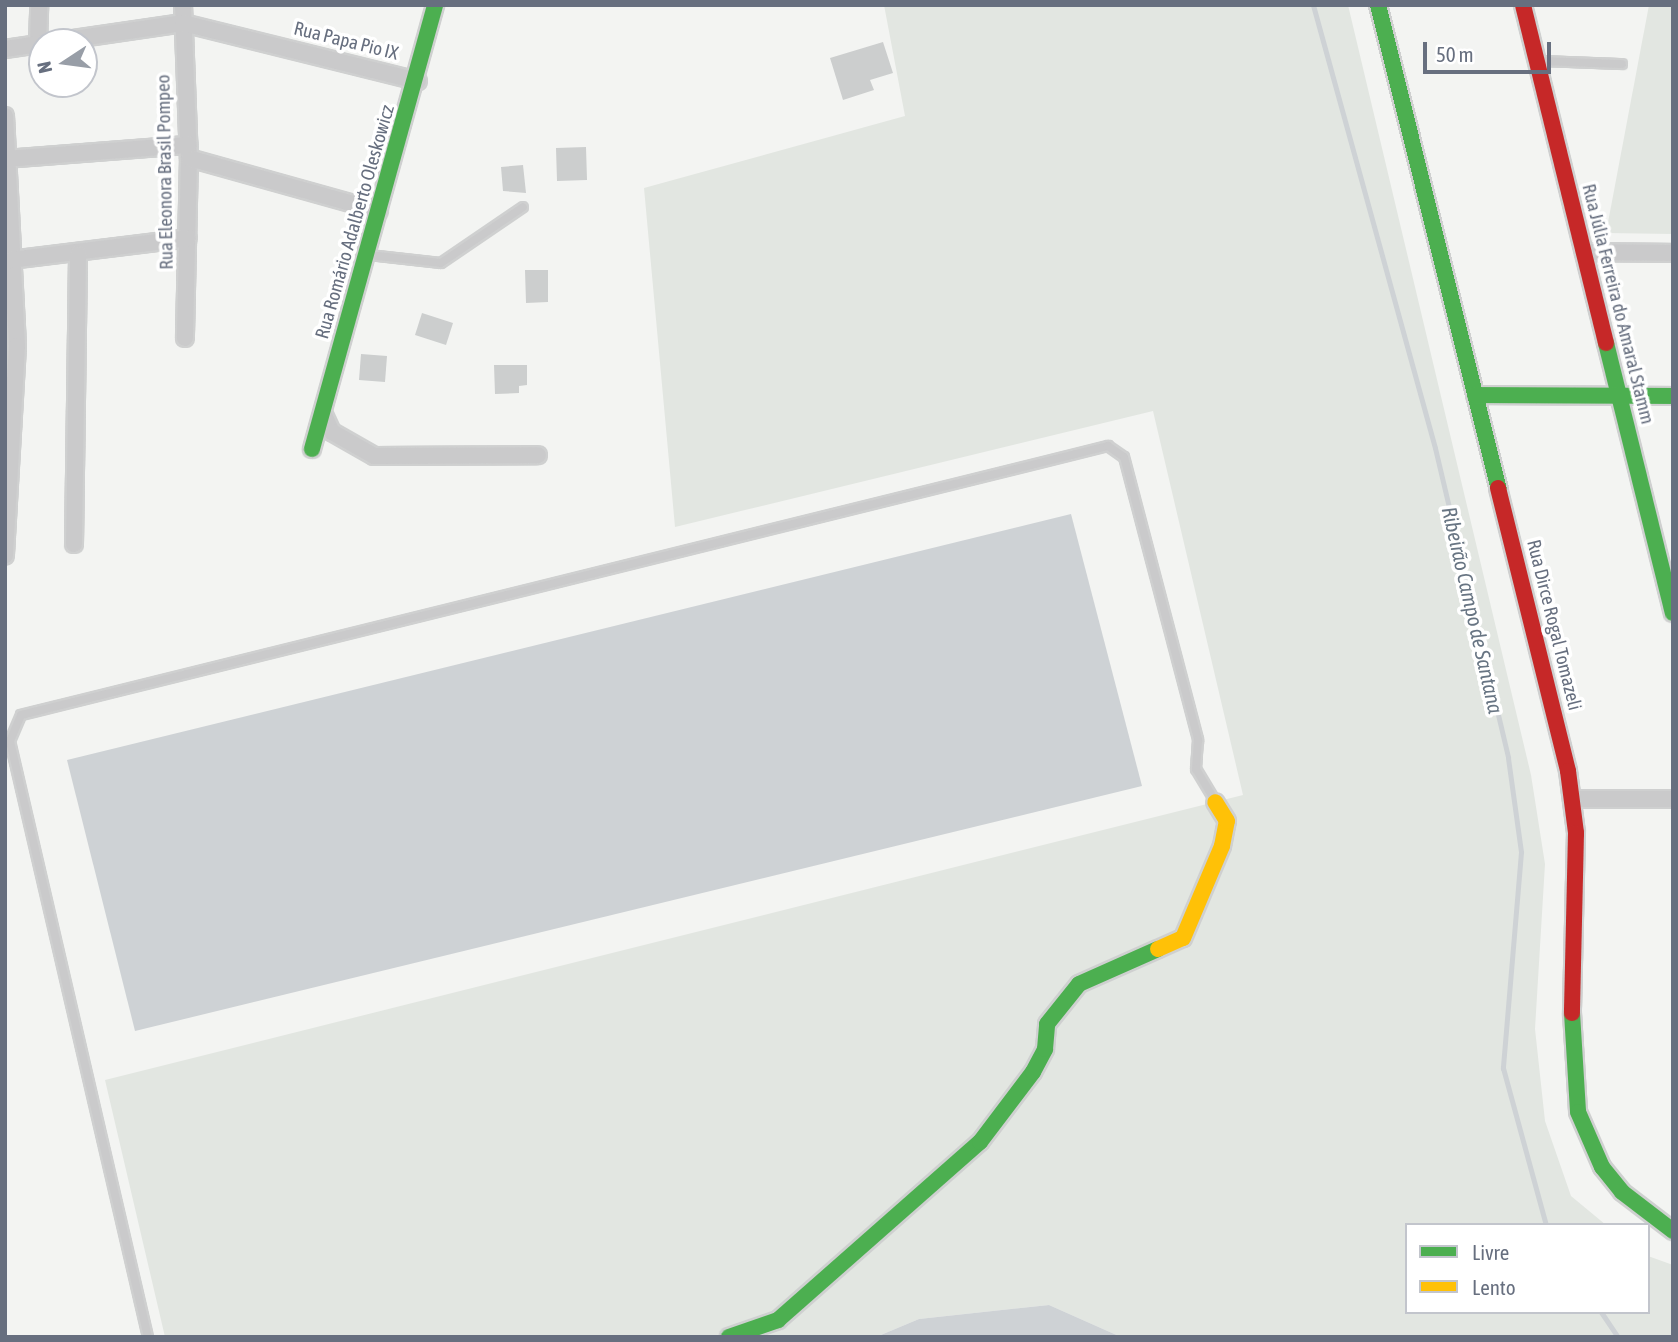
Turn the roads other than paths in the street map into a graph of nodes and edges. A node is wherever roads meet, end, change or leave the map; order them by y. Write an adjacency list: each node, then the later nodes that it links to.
1 (38, 5): 7 (street)
2 (183, 5): 6 (street, Rua Eleonora Brasil Pompeo)
3 (435, 5): 13 (street, Rua Romário Adalberto Oleskowicz)
4 (1378, 5): 26 (street, Rua Dirce Rogal Tomazeli)
5 (1523, 5): 11 (street, Rua Júlia Ferreira do Amaral Stamm)
6 (183, 23): 8 (street); 13 (street, Rua Papa Pio IX); 15 (street, Rua Eleonora Brasil Pompeo)
7 (38, 28)
8 (98, 34)
9 (28, 44): 10 (street)
10 (5, 49)
11 (1537, 61): 12 (lane); 20 (street, Rua Júlia Ferreira do Amaral Stamm)
12 (1622, 64)
13 (418, 80): 18 (street, Rua Romário Adalberto Oleskowicz)
14 (5, 116): 16 (street)
15 (189, 151): 16 (street); 18 (street); 19 (street, Rua Eleonora Brasil Pompeo)
16 (6, 159): 24 (street)
17 (523, 207): 23 (lane)
18 (379, 211): 23 (street, Rua Romário Adalberto Oleskowicz)
19 (188, 238): 22 (street); 25 (street, Rua Eleonora Brasil Pompeo)
20 (1584, 252): 21 (street); 27 (street, Rua Júlia Ferreira do Amaral Stamm)
21 (1673, 253)
22 (78, 254): 24 (street); 34 (street)
23 (367, 255): 29 (street, Rua Romário Adalberto Oleskowicz)
24 (10, 260): 35 (street)
25 (185, 338)
26 (1475, 395): 27 (street); 37 (street, Rua Dirce Rogal Tomazeli)
27 (1619, 396): 28 (street); 32 (street, Rua Júlia Ferreira do Amaral Stamm)
28 (1673, 396)
29 (323, 413): 30 (street, Rua Romário Adalberto Oleskowicz); 31 (street)
30 (312, 449)
31 (538, 455)
32 (1654, 538): 33 (street); 36 (street, Rua Júlia Ferreira do Amaral Stamm)
33 (1673, 538)
34 (74, 544)
35 (5, 556)
36 (1673, 613)
37 (1573, 799): 38 (street); 40 (street, Rua Dirce Rogal Tomazeli)
38 (1673, 799)
39 (1215, 802): 41 (lane); 42 (street)
40 (1673, 1231)
41 (148, 1337)
42 (729, 1337)

